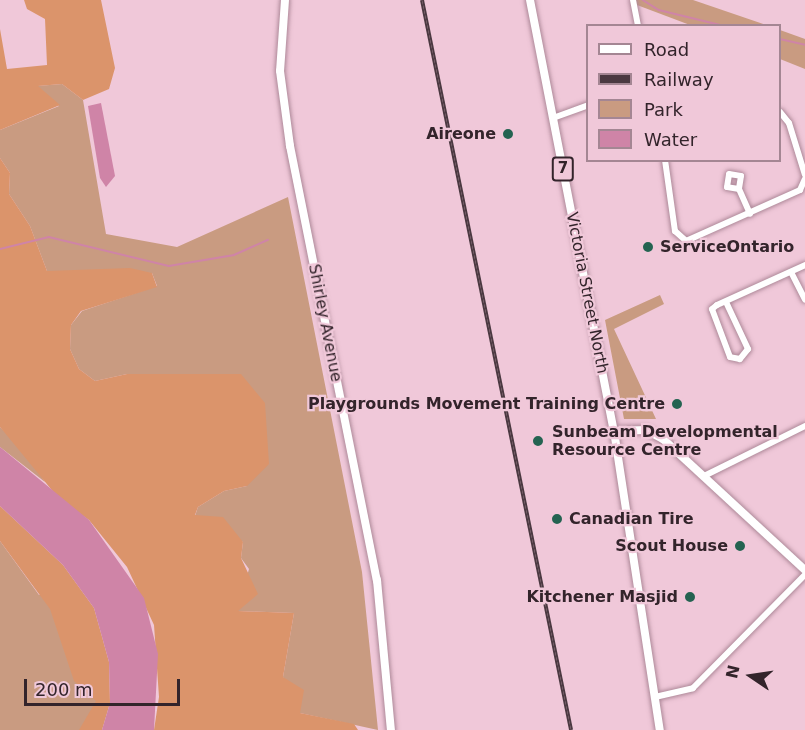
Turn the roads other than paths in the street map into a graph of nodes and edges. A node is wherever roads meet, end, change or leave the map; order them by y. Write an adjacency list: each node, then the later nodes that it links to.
1 (285, 0): 22 (main road, Shirley Avenue)
2 (530, 0): 7 (main road, Victoria Street North / 7)
3 (633, 0): 4 (street)
4 (639, 24)
5 (586, 106): 7 (street)
6 (781, 113): 9 (street)
7 (553, 118): 17 (main road, Victoria Street North / 7)
8 (665, 162): 11 (street)
9 (805, 177): 11 (street)
10 (739, 189): 11 (street)
11 (750, 214)
12 (805, 265): 13 (street)
13 (791, 272): 14 (street); 15 (street)
14 (805, 300)
15 (726, 302): 15 (street)
16 (805, 426): 18 (street)
17 (614, 431): 18 (main road); 21 (main road, Victoria Street North / 7)
18 (704, 476): 19 (main road)
19 (805, 570)
20 (805, 576): 21 (street)
21 (655, 697): 23 (main road, Victoria Street North / 7)
22 (391, 730)
23 (660, 730)

